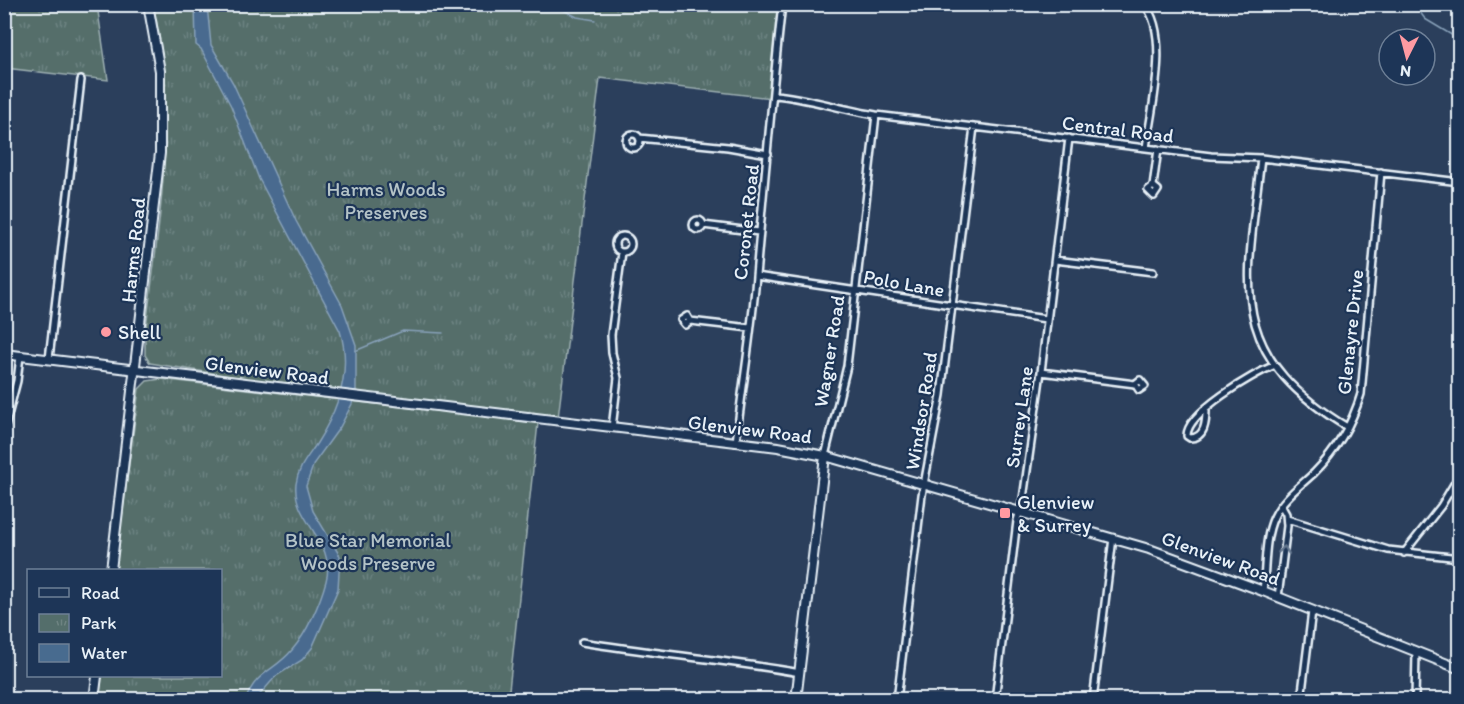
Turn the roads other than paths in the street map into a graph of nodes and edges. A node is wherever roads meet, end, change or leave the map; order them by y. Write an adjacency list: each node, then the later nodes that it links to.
1 (148, 4): 32 (main road, Harms Road)
2 (782, 4): 5 (street, Coronet Road)
3 (1148, 5): 10 (street)
4 (81, 80): 30 (street)
5 (775, 96): 6 (street, Central Road); 12 (street, Coronet Road)
6 (876, 115): 7 (street, Central Road); 23 (street, Wagner Road)
7 (974, 127): 9 (street, Central Road); 24 (street, Windsor Road)
8 (639, 138): 12 (street)
9 (1069, 138): 10 (street, Central Road); 20 (street, Surrey Lane)
10 (1146, 148): 11 (street, Central Road)
11 (1158, 149): 13 (street, Central Road); 16 (street)
12 (768, 154): 18 (street, Coronet Road)
13 (1261, 158): 14 (street, Central Road); 31 (street)
14 (1381, 172): 15 (street, Central Road); 36 (street, Glenayre Drive)
15 (1460, 182)
16 (1153, 186)
17 (703, 225): 18 (street)
18 (759, 232): 22 (street, Coronet Road)
19 (622, 252): 37 (street)
20 (1055, 260): 21 (street); 25 (street, Surrey Lane)
21 (1153, 272)
22 (756, 276): 23 (street, Polo Lane); 27 (street, Coronet Road)
23 (855, 289): 24 (street, Polo Lane); 40 (street, Wagner Road)
24 (952, 306): 25 (street, Polo Lane); 43 (street, Windsor Road)
25 (1046, 319): 33 (street, Surrey Lane)
26 (690, 321): 27 (street)
27 (750, 328): 39 (street, Coronet Road)
28 (4, 354): 29 (main road, Glenview Road)
29 (20, 356): 30 (main road, Glenview Road); 38 (street)
30 (49, 359): 32 (main road, Glenview Road)
31 (1273, 366): 35 (street); 36 (street)
32 (136, 370): 37 (main road, Glenview Road); 51 (main road, Harms Road)
33 (1041, 372): 34 (street); 45 (street, Surrey Lane)
34 (1135, 384)
35 (1206, 410): 35 (street)
36 (1347, 427): 44 (street, Glenayre Drive)
37 (612, 428): 39 (main road, Glenview Road)
38 (4, 431)
39 (736, 443): 40 (main road, Glenview Road)
40 (825, 456): 43 (main road, Glenview Road); 58 (main road, Wagner Road)
41 (1460, 474): 49 (street)
42 (4, 483): 47 (street)
43 (924, 483): 45 (main road, Glenview Road); 62 (street, Windsor Road)
44 (1281, 505): 46 (street); 52 (street, Glenayre Drive)
45 (1020, 510): 48 (main road, Glenview Road); 63 (street, Surrey Lane)
46 (1287, 519): 49 (street); 53 (street, one-way to 46)
47 (4, 533)
48 (1113, 538): 52 (main road, Glenview Road); 64 (street)
49 (1404, 553): 50 (street)
50 (1460, 558)
51 (111, 569)
52 (1263, 591): 53 (main road, Glenview Road)
53 (1278, 597): 54 (main road, Glenview Road)
54 (1312, 611): 56 (main road, Glenview Road); 65 (street)
55 (582, 642): 58 (street)
56 (1416, 652): 57 (main road, Glenview Road); 66 (street)
57 (1460, 669)
58 (800, 673): 61 (main road, Wagner Road)
59 (98, 677): 60 (main road)
60 (94, 699)
61 (796, 699)
62 (897, 699)
63 (995, 699)
64 (1093, 699)
65 (1301, 699)
66 (1415, 699)

